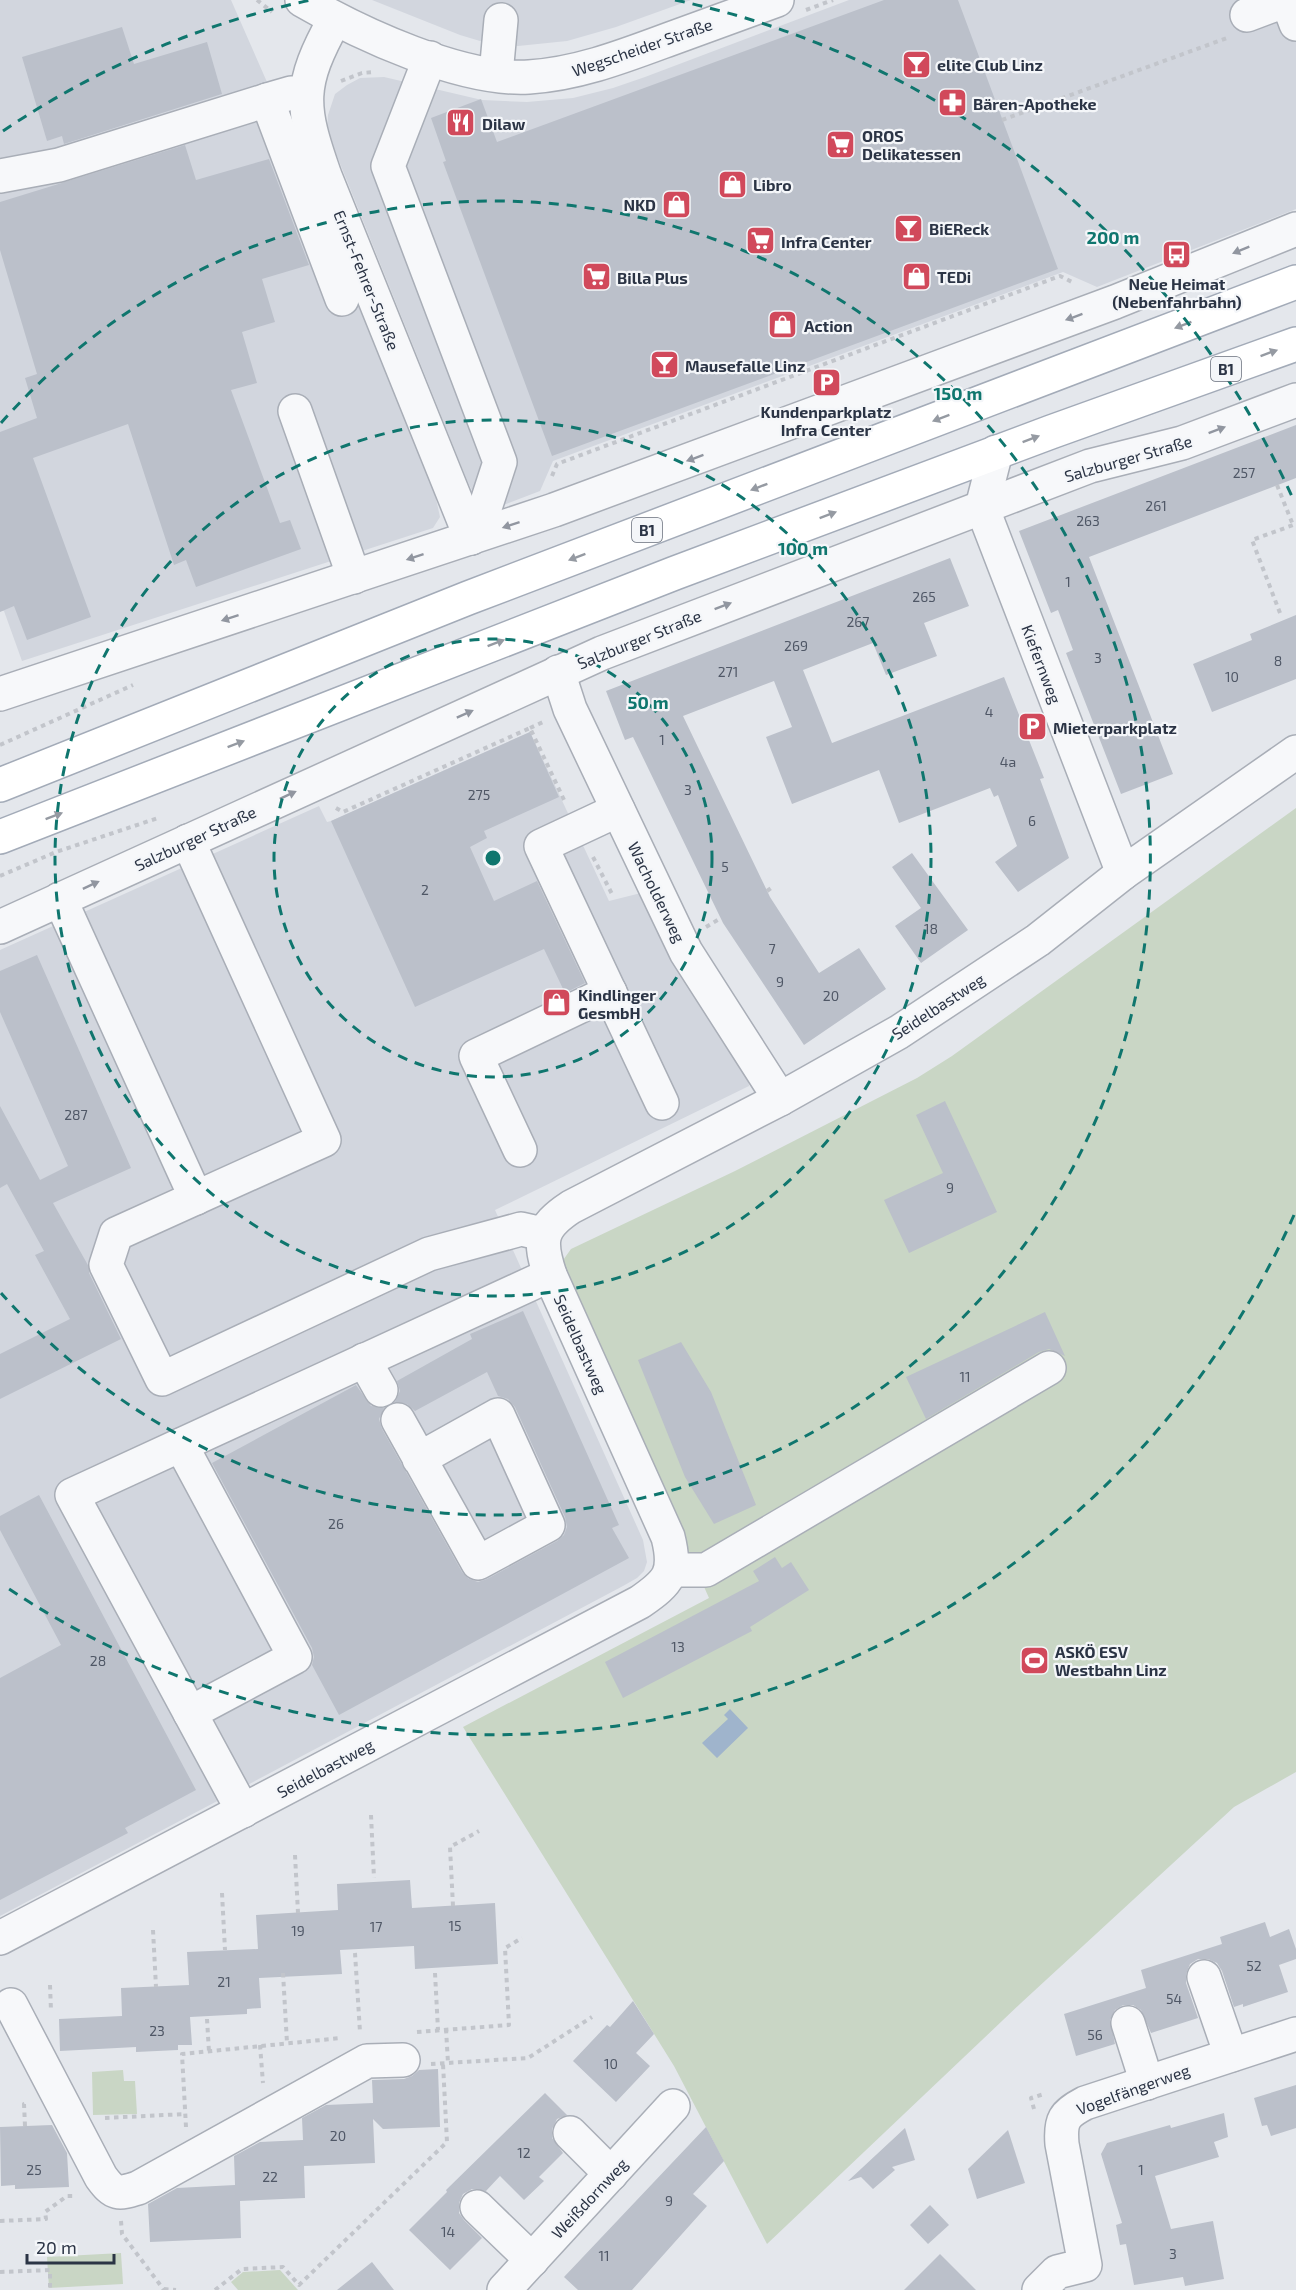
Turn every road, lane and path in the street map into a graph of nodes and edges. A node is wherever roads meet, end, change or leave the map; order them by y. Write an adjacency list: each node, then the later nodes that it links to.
1 (257, 0): 3 (path)
2 (777, 0): 9 (street, Wegscheider Straße)
3 (291, 9): 4 (street, Wegscheider Straße)
4 (335, 19): 8 (street, Wegscheider Straße); 10 (street, Ernst-Fehrer-Straße)
5 (501, 20): 9 (street)
6 (1296, 24): 7 (street)
7 (1239, 26): 12 (path)
8 (430, 58): 9 (street, Wegscheider Straße); 26 (street)
9 (496, 74)
10 (306, 93): 11 (street); 26 (street, Ernst-Fehrer-Straße)
11 (267, 100): 13 (street); 17 (street)
12 (1002, 120)
13 (0, 176)
14 (1296, 229): 26 (street, one-way to 26)
15 (1296, 282): 32 (main road, B1, one-way to 32)
16 (1077, 284): 22 (path)
17 (342, 299)
18 (1296, 344): 21 (main road, B1, one-way to 18)
19 (1296, 400): 24 (street, Salzburger Straße, one-way to 19)
20 (295, 411): 27 (street)
21 (996, 452): 24 (street); 36 (main road, B1, one-way to 21)
22 (549, 484)
23 (1277, 485): 25 (path)
24 (982, 507): 29 (street, Salzburger Straße, one-way to 24); 38 (street, Kiefernweg)
25 (1294, 524): 28 (path)
26 (471, 538): 27 (street, one-way to 27)
27 (354, 577): 30 (street, one-way to 30)
28 (1280, 613)
29 (558, 672): 34 (street, Wacholderweg); 37 (street, Salzburger Straße, one-way to 29)
30 (11, 691)
31 (1296, 752): 38 (street, Seidelbastweg)
32 (0, 785)
33 (330, 803): 35 (path)
34 (618, 810): 35 (street); 45 (street, Wacholderweg)
35 (579, 829): 41 (path); 44 (street)
36 (0, 837)
37 (188, 841): 42 (street, Salzburger Straße, one-way to 37); 48 (street)
38 (1123, 873): 45 (street, Seidelbastweg)
39 (774, 886): 40 (path)
40 (767, 891)
41 (613, 896)
42 (60, 899): 43 (street, Salzburger Straße); 48 (street)
43 (0, 927)
44 (610, 992): 46 (street); 47 (street)
45 (780, 1100): 49 (street, Seidelbastweg)
46 (662, 1103)
47 (520, 1150)
48 (196, 1198): 49 (street)
49 (543, 1234): 50 (street, Seidelbastweg)
50 (549, 1275): 51 (street); 57 (street, Seidelbastweg)
51 (364, 1360): 53 (street); 55 (street)
52 (1050, 1368): 57 (street)
53 (381, 1390)
54 (398, 1420): 56 (street)
55 (181, 1445): 58 (street); 58 (street)
56 (419, 1459)
57 (672, 1570): 59 (street, Seidelbastweg)
58 (189, 1713): 59 (street)
59 (243, 1811): 68 (street, Seidelbastweg)
60 (371, 1815): 63 (path)
61 (479, 1831): 65 (path)
62 (295, 1855): 66 (path)
63 (374, 1878)
64 (222, 1893): 69 (path)
65 (453, 1906)
66 (298, 1913)
67 (153, 1930): 74 (path)
68 (0, 1938)
69 (225, 1950)
70 (355, 1953): 82 (path)
71 (283, 1973): 83 (path)
72 (435, 1973): 80 (path)
73 (1204, 1977): 85 (street)
74 (156, 1986)
75 (11, 2005): 91 (street)
76 (592, 2017): 87 (path)
77 (207, 2019): 84 (path)
78 (1128, 2023): 88 (street)
79 (446, 2029): 87 (path)
80 (438, 2030)
81 (1296, 2034): 85 (street, Vogelfängerweg)
82 (360, 2036)
83 (287, 2043)
84 (209, 2052)
85 (1231, 2055): 88 (street, Vogelfängerweg)
86 (403, 2060): 87 (path); 94 (street)
87 (446, 2063): 103 (path)
88 (1147, 2083): 99 (street, Vogelfängerweg)
89 (673, 2106): 93 (street, Weißdornweg)
90 (185, 2114): 91 (path)
91 (71, 2119): 94 (street)
92 (570, 2133): 93 (street)
93 (611, 2174): 97 (street, Weißdornweg)
94 (115, 2191): 96 (path); 100 (path)
95 (477, 2207): 97 (street)
96 (0, 2222)
97 (532, 2260): 104 (street, Weißdornweg)
98 (0, 2272): 101 (path)
99 (1088, 2277): 105 (street, Vogelfängerweg)
100 (164, 2289): 102 (path)
101 (50, 2290)
102 (176, 2290)
103 (215, 2290)
104 (504, 2290)
105 (1038, 2290)

